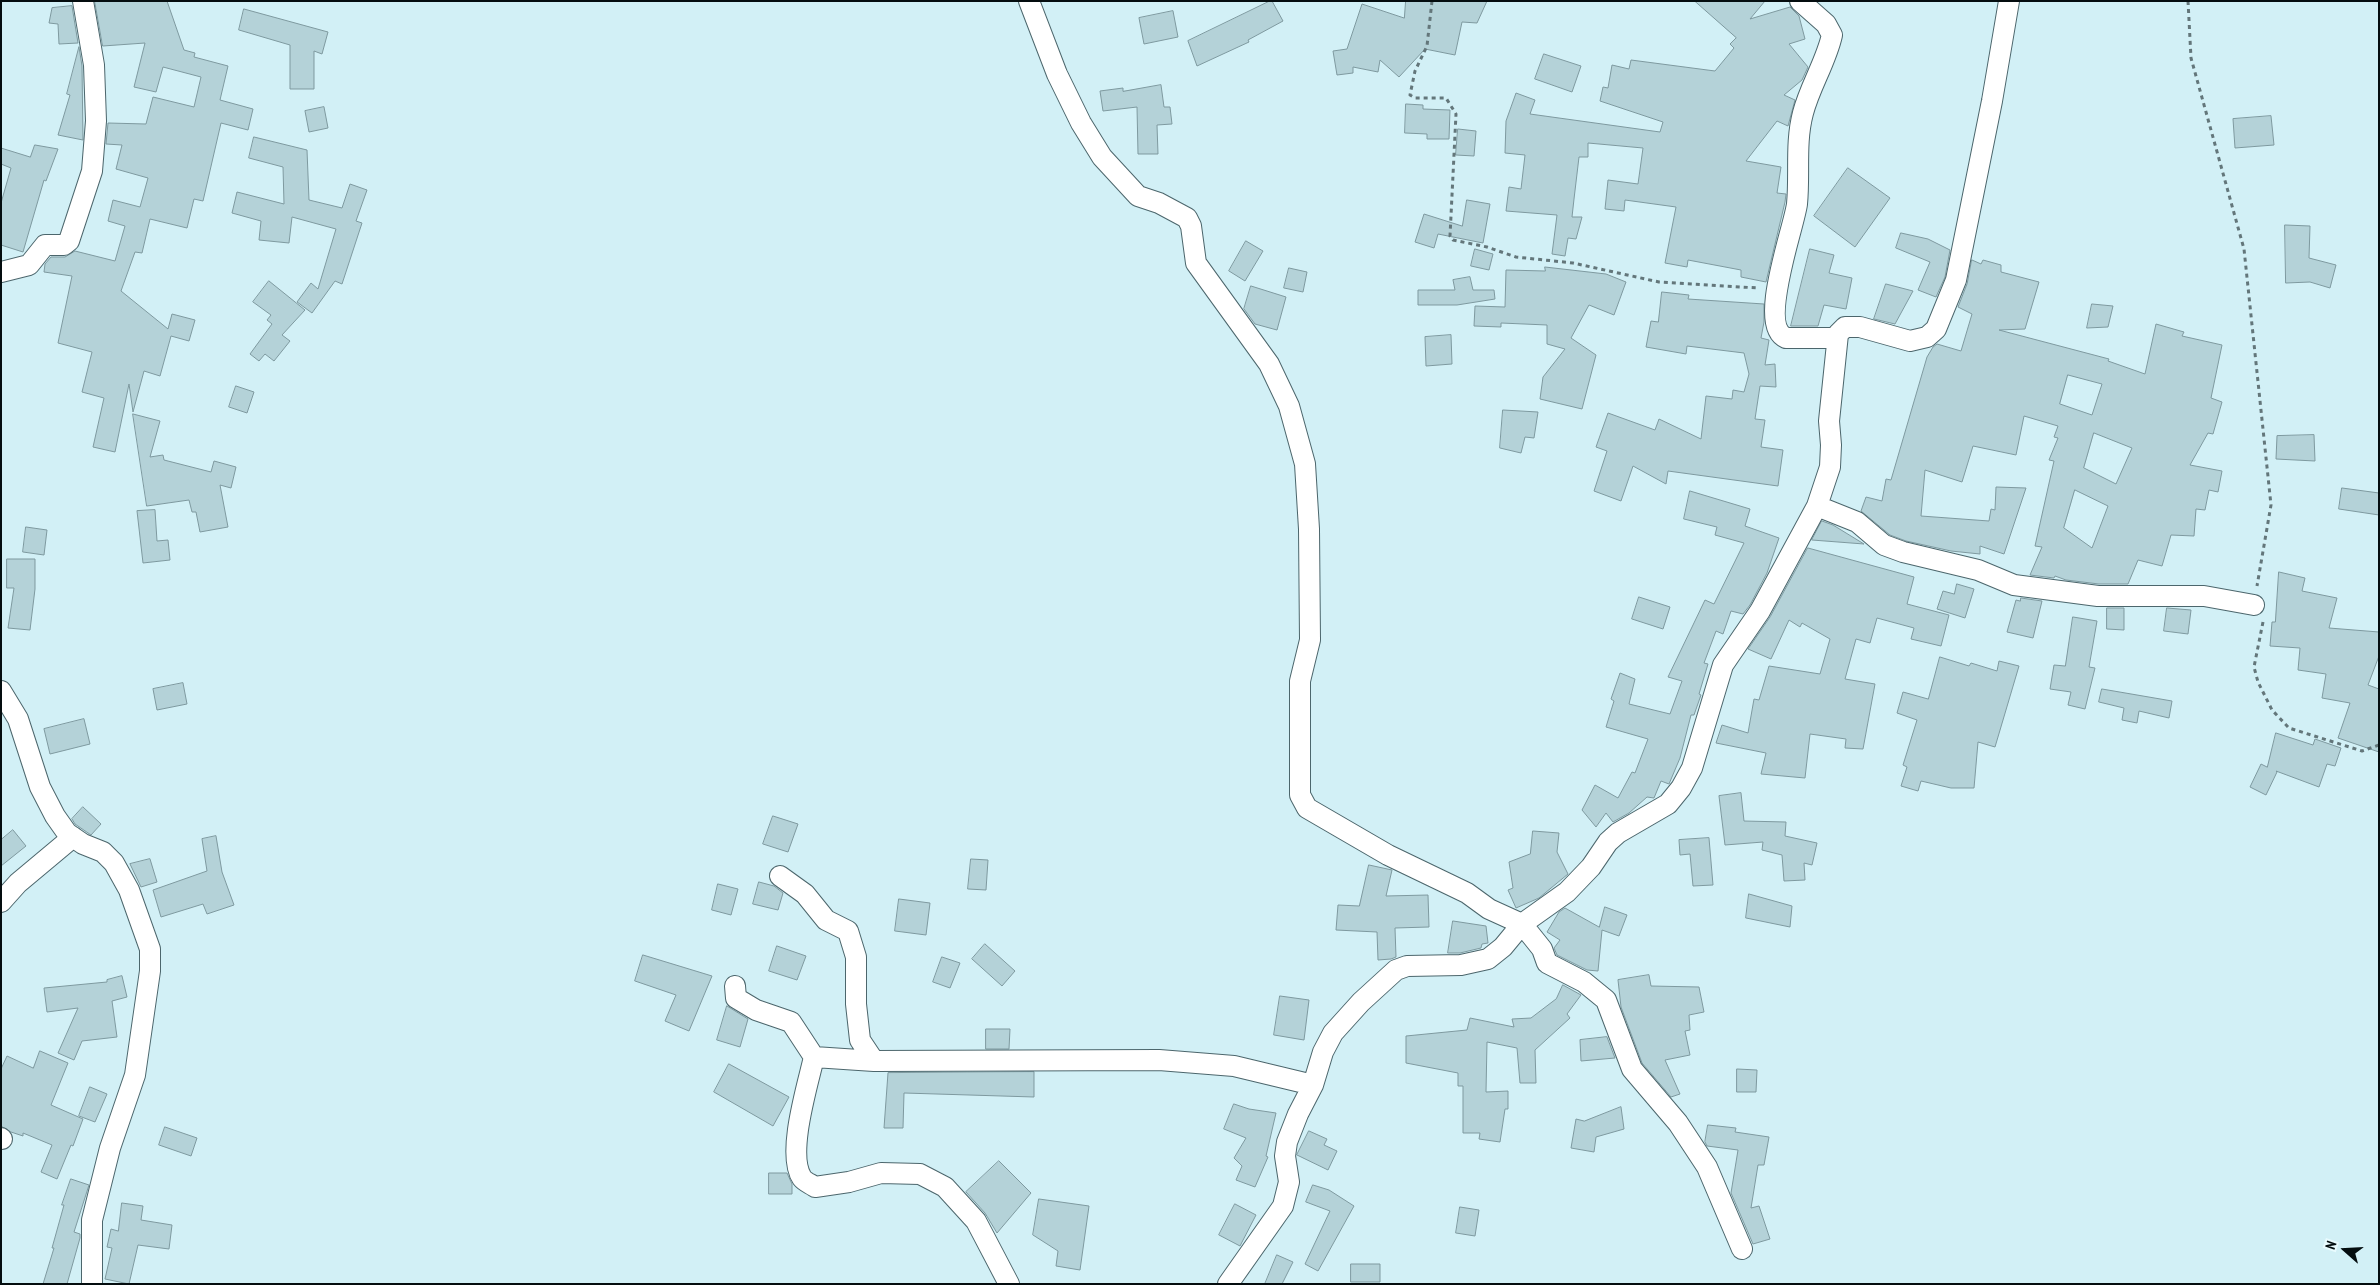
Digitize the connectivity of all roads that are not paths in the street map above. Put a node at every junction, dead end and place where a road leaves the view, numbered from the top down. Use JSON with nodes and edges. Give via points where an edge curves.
{"nodes":[{"id":1,"x":83,"y":1,"type":"edge"},
{"id":2,"x":1029,"y":1,"type":"edge"},
{"id":3,"x":1800,"y":1,"type":"edge"},
{"id":4,"x":2009,"y":1,"type":"edge"},
{"id":5,"x":1,"y":272,"type":"edge"},
{"id":6,"x":1837,"y":338,"type":"junction"},
{"id":7,"x":1817,"y":506,"type":"junction"},
{"id":8,"x":2254,"y":605,"type":"road end"},
{"id":9,"x":1,"y":691,"type":"edge"},
{"id":10,"x":74,"y":837,"type":"junction"},
{"id":11,"x":780,"y":876,"type":"dead end"},
{"id":12,"x":1,"y":902,"type":"edge"},
{"id":13,"x":1522,"y":924,"type":"junction"},
{"id":14,"x":735,"y":986,"type":"dead end"},
{"id":15,"x":814,"y":1057,"type":"junction"},
{"id":16,"x":874,"y":1062,"type":"junction"},
{"id":17,"x":1312,"y":1085,"type":"junction"},
{"id":18,"x":1742,"y":1249,"type":"dead end"},
{"id":19,"x":92,"y":1284,"type":"edge"},
{"id":20,"x":1009,"y":1284,"type":"edge"},
{"id":21,"x":1228,"y":1284,"type":"edge"}],
"edges":[{"from":1,"to":5,"type":"street","via":[[94,66],[96,121],[92,171],[69,241],[64,245],[45,245],[29,265]]},
{"from":2,"to":13,"type":"street","via":[[1057,74],[1102,157],[1138,196],[1187,218],[1196,263],[1269,364],[1289,406],[1305,464],[1309,529],[1310,640],[1300,681],[1299,702],[1302,802],[1307,808],[1388,854]]},
{"from":3,"to":6,"type":"street","via":[[1826,24],[1832,35],[1800,125],[1796,206],[1775,289],[1777,330],[1786,338]]},
{"from":4,"to":6,"type":"street","via":[[1956,280],[1936,329],[1927,337],[1910,341],[1860,327],[1845,327]]},
{"from":6,"to":7,"type":"street","via":[[1829,421],[1830,468]]},
{"from":7,"to":8,"type":"street","via":[[1857,522],[1884,545],[1978,570],[2014,585],[2098,596],[2204,596]]},
{"from":7,"to":13,"type":"street","via":[[1760,611],[1723,665],[1692,768],[1681,788],[1668,804],[1618,833],[1567,892]]},
{"from":9,"to":10,"type":"street","via":[[18,719],[40,787],[55,816]]},
{"from":10,"to":12,"type":"street","via":[[18,883]]},
{"from":10,"to":19,"type":"street","via":[[103,852],[114,863],[129,890],[150,949],[150,971],[135,1075],[110,1148],[92,1220]]},
{"from":11,"to":16,"type":"street","via":[[805,894],[826,920],[848,931],[856,957],[860,1040]]},
{"from":13,"to":17,"type":"street","via":[[1488,958],[1451,967],[1407,966],[1387,976],[1333,1033]]},
{"from":13,"to":18,"type":"street","via":[[1542,949],[1547,962],[1584,982],[1606,1000],[1632,1069],[1678,1123],[1707,1167]]},
{"from":14,"to":15,"type":"street","via":[[736,998],[756,1010],[791,1022]]},
{"from":15,"to":16,"type":"street"},
{"from":15,"to":20,"type":"street","via":[[798,1128],[797,1162],[802,1179],[815,1187],[881,1173],[920,1174],[945,1187],[976,1222]]},
{"from":16,"to":17,"type":"street","via":[[1159,1060],[1234,1066]]},
{"from":17,"to":21,"type":"street","via":[[1287,1142],[1285,1156],[1290,1182],[1282,1206]]}]}
